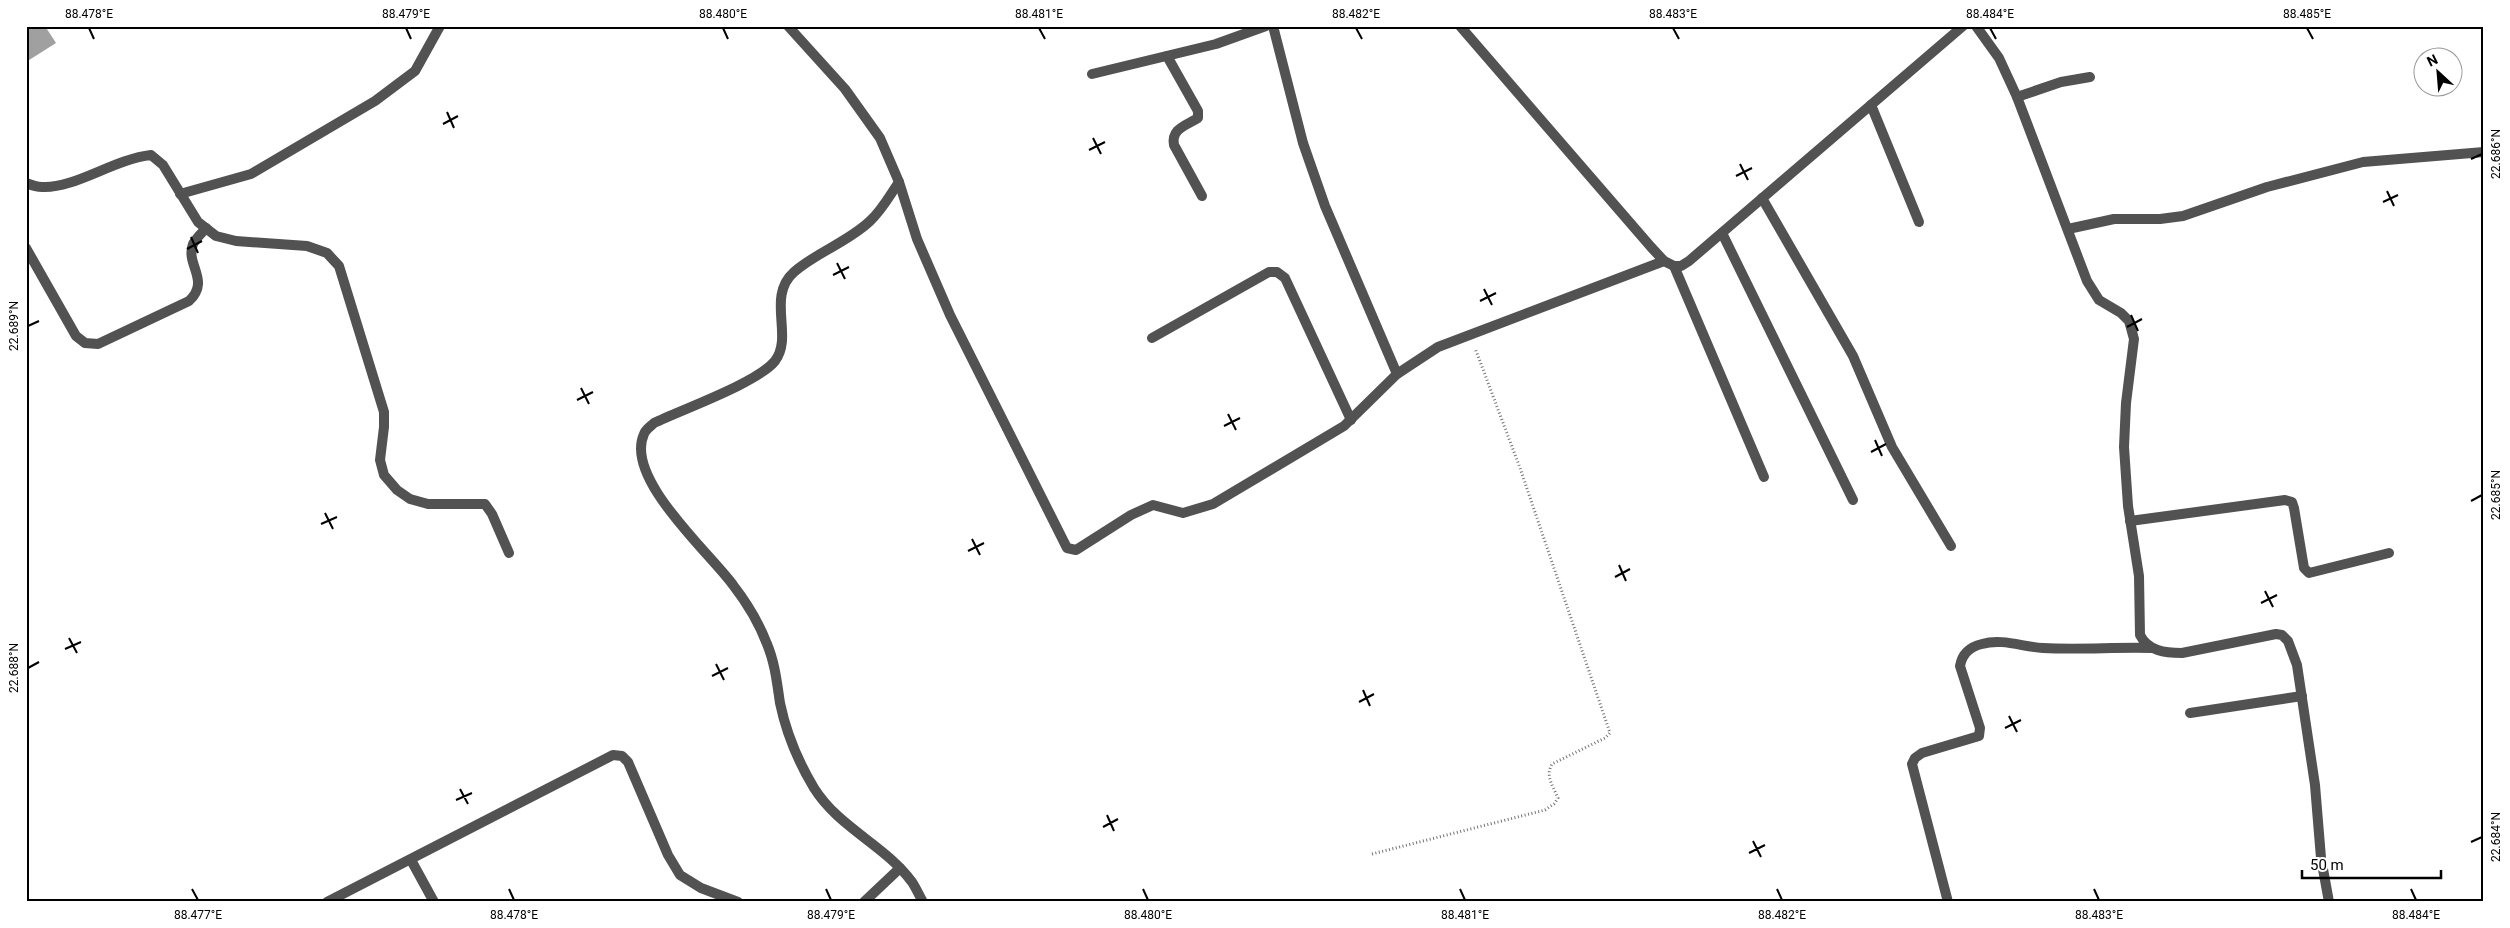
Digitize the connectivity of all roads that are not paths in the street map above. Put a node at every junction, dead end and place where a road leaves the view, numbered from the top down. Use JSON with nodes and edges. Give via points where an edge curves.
{"nodes":[{"id":1,"x":440,"y":26,"type":"edge"},
{"id":2,"x":788,"y":26,"type":"edge"},
{"id":3,"x":1266,"y":26,"type":"edge"},
{"id":4,"x":1273,"y":26,"type":"edge"},
{"id":5,"x":1460,"y":26,"type":"edge"},
{"id":6,"x":1963,"y":26,"type":"edge"},
{"id":7,"x":1976,"y":26,"type":"edge"},
{"id":8,"x":1167,"y":56,"type":"junction"},
{"id":9,"x":1092,"y":74,"type":"dead end"},
{"id":10,"x":2090,"y":77,"type":"dead end"},
{"id":11,"x":2018,"y":97,"type":"junction"},
{"id":12,"x":1871,"y":105,"type":"junction"},
{"id":13,"x":2484,"y":152,"type":"edge"},
{"id":14,"x":899,"y":182,"type":"junction"},
{"id":15,"x":26,"y":183,"type":"edge"},
{"id":16,"x":180,"y":194,"type":"junction"},
{"id":17,"x":1202,"y":196,"type":"dead end"},
{"id":18,"x":1762,"y":198,"type":"junction"},
{"id":19,"x":1919,"y":222,"type":"dead end"},
{"id":20,"x":206,"y":228,"type":"junction"},
{"id":21,"x":2068,"y":229,"type":"junction"},
{"id":22,"x":1722,"y":233,"type":"junction"},
{"id":23,"x":26,"y":248,"type":"edge"},
{"id":24,"x":1664,"y":260,"type":"junction"},
{"id":25,"x":1674,"y":266,"type":"junction"},
{"id":26,"x":1152,"y":338,"type":"dead end"},
{"id":27,"x":1397,"y":374,"type":"junction"},
{"id":28,"x":1352,"y":420,"type":"junction"},
{"id":29,"x":1764,"y":477,"type":"dead end"},
{"id":30,"x":1853,"y":500,"type":"dead end"},
{"id":31,"x":2130,"y":521,"type":"junction"},
{"id":32,"x":1951,"y":546,"type":"dead end"},
{"id":33,"x":509,"y":553,"type":"dead end"},
{"id":34,"x":2389,"y":553,"type":"dead end"},
{"id":35,"x":2152,"y":648,"type":"junction"},
{"id":36,"x":2302,"y":696,"type":"junction"},
{"id":37,"x":2190,"y":713,"type":"dead end"},
{"id":38,"x":411,"y":860,"type":"junction"},
{"id":39,"x":900,"y":868,"type":"junction"},
{"id":40,"x":327,"y":902,"type":"edge"},
{"id":41,"x":434,"y":902,"type":"edge"},
{"id":42,"x":738,"y":902,"type":"edge"},
{"id":43,"x":864,"y":902,"type":"edge"},
{"id":44,"x":923,"y":902,"type":"edge"},
{"id":45,"x":1948,"y":902,"type":"edge"},
{"id":46,"x":2329,"y":902,"type":"edge"}],
"edges":[{"from":1,"to":16,"type":"street","via":[[415,71],[376,101],[251,174]]},
{"from":2,"to":14,"type":"street","via":[[845,89],[880,138]]},
{"from":3,"to":8,"type":"street","via":[[1239,37]]},
{"from":4,"to":27,"type":"street","via":[[1303,143],[1325,206]]},
{"from":5,"to":24,"type":"street"},
{"from":6,"to":12,"type":"street"},
{"from":7,"to":11,"type":"street","via":[[1999,58]]},
{"from":8,"to":9,"type":"street"},
{"from":8,"to":17,"type":"street","via":[[1198,111],[1198,118],[1175,131],[1172,138]]},
{"from":10,"to":11,"type":"street","via":[[2055,84]]},
{"from":11,"to":21,"type":"street"},
{"from":12,"to":18,"type":"street"},
{"from":12,"to":19,"type":"street"},
{"from":13,"to":21,"type":"street","via":[[2363,162],[2267,187],[2183,216],[2114,219]]},
{"from":14,"to":28,"type":"street","via":[[917,239],[946,307],[1068,548],[1076,550],[1153,505],[1183,513],[1213,504]]},
{"from":14,"to":39,"type":"street","via":[[869,222],[793,273],[781,294],[782,344],[776,360],[764,372],[743,383],[654,423],[644,434],[642,447],[644,470],[650,484],[732,583],[755,618],[768,645],[780,704],[792,741],[814,787],[837,817]]},
{"from":15,"to":16,"type":"street","via":[[42,187],[72,182],[116,163],[151,155],[163,165]]},
{"from":16,"to":20,"type":"street","via":[[198,222]]},
{"from":18,"to":22,"type":"street"},
{"from":18,"to":32,"type":"street","via":[[1854,356],[1892,447]]},
{"from":20,"to":23,"type":"street","via":[[193,245],[198,277],[196,295],[190,301],[98,344],[85,343],[76,336]]},
{"from":20,"to":33,"type":"street","via":[[216,236],[236,241],[307,246],[328,253],[339,266],[380,394],[384,427],[380,460],[384,475],[410,499],[428,504],[485,504]]},
{"from":21,"to":31,"type":"street","via":[[2092,292],[2121,313],[2132,329],[2133,354],[2124,447]]},
{"from":22,"to":25,"type":"street","via":[[1689,261]]},
{"from":22,"to":30,"type":"street"},
{"from":24,"to":25,"type":"street"},
{"from":24,"to":27,"type":"street","via":[[1438,347]]},
{"from":25,"to":29,"type":"street"},
{"from":26,"to":28,"type":"street","via":[[1269,272],[1277,272],[1285,278]]},
{"from":27,"to":28,"type":"street"},
{"from":31,"to":34,"type":"street","via":[[2285,500],[2292,502],[2294,508],[2304,568],[2309,573]]},
{"from":31,"to":35,"type":"street","via":[[2138,576],[2140,635]]},
{"from":35,"to":36,"type":"street","via":[[2182,653],[2262,636],[2282,635],[2293,650]]},
{"from":35,"to":45,"type":"street","via":[[2043,648],[1997,642],[1969,649],[1962,657],[1960,666],[1980,728],[1978,736],[1922,753],[1912,764]]},
{"from":36,"to":37,"type":"street"},
{"from":36,"to":46,"type":"street"},
{"from":38,"to":40,"type":"street"},
{"from":38,"to":41,"type":"street"},
{"from":38,"to":42,"type":"street","via":[[613,755],[622,756],[628,762],[668,855],[680,875],[701,888]]},
{"from":39,"to":43,"type":"street"},
{"from":39,"to":44,"type":"street"}]}
